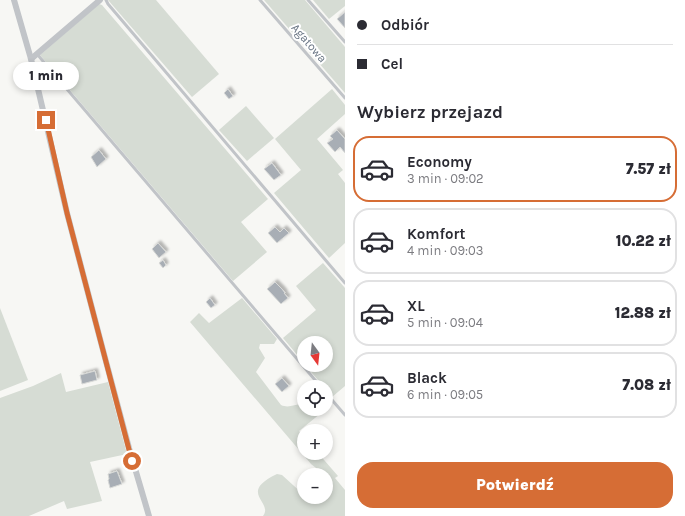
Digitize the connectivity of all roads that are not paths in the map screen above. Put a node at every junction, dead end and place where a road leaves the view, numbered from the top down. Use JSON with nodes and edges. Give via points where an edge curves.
{"nodes":[{"id":1,"x":14,"y":0,"type":"edge"},
{"id":2,"x":100,"y":0,"type":"edge"},
{"id":3,"x":106,"y":0,"type":"edge"},
{"id":4,"x":260,"y":0,"type":"edge"},
{"id":5,"x":308,"y":0,"type":"edge"},
{"id":6,"x":345,"y":42,"type":"edge"},
{"id":7,"x":37,"y":54,"type":"junction"},
{"id":8,"x":31,"y":59,"type":"junction"},
{"id":9,"x":345,"y":98,"type":"edge"},
{"id":10,"x":345,"y":283,"type":"edge"},
{"id":11,"x":315,"y":380,"type":"edge"},
{"id":12,"x":333,"y":401,"type":"edge"},
{"id":13,"x":345,"y":415,"type":"edge"},
{"id":14,"x":149,"y":516,"type":"edge"}],
"edges":[{"from":1,"to":8,"type":"street"},
{"from":2,"to":7,"type":"street"},
{"from":3,"to":10,"type":"lane"},
{"from":4,"to":9,"type":"lane","name":"Agatowa"},
{"from":5,"to":6,"type":"lane"},
{"from":7,"to":8,"type":"street"},
{"from":7,"to":11,"type":"lane"},
{"from":8,"to":14,"type":"street","via":[[67,213]]},
{"from":12,"to":13,"type":"lane"}]}
